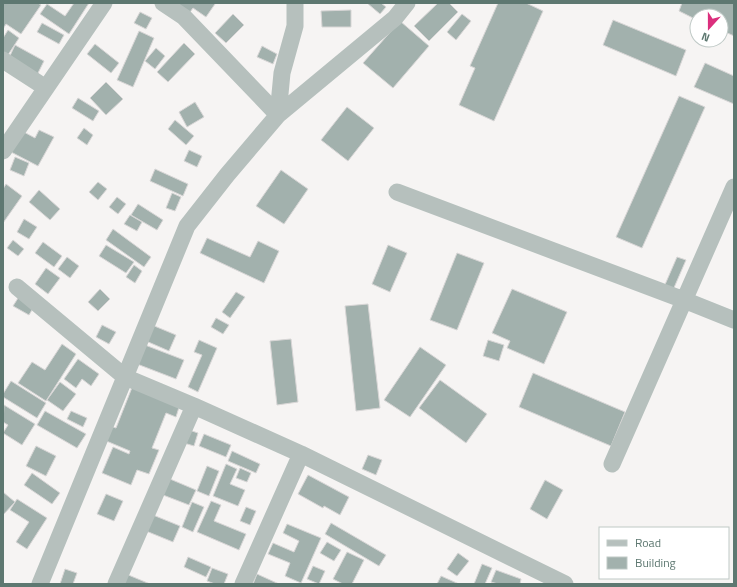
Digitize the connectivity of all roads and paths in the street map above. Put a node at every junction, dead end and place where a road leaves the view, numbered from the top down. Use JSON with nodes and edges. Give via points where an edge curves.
{"nodes":[{"id":1,"x":104,"y":3,"type":"edge"},
{"id":2,"x":163,"y":3,"type":"edge"},
{"id":3,"x":295,"y":3,"type":"edge"},
{"id":4,"x":407,"y":3,"type":"edge"},
{"id":5,"x":3,"y":60,"type":"edge"},
{"id":6,"x":46,"y":88,"type":"junction"},
{"id":7,"x":278,"y":115,"type":"junction"},
{"id":8,"x":3,"y":151,"type":"edge"},
{"id":9,"x":734,"y":187,"type":"edge"},
{"id":10,"x":397,"y":192,"type":"dead end"},
{"id":11,"x":16,"y":287,"type":"dead end"},
{"id":12,"x":684,"y":300,"type":"junction"},
{"id":13,"x":734,"y":320,"type":"edge"},
{"id":14,"x":124,"y":377,"type":"junction"},
{"id":15,"x":194,"y":406,"type":"junction"},
{"id":16,"x":301,"y":454,"type":"junction"},
{"id":17,"x":612,"y":464,"type":"dead end"},
{"id":18,"x":40,"y":584,"type":"edge"},
{"id":19,"x":116,"y":584,"type":"edge"},
{"id":20,"x":243,"y":584,"type":"edge"},
{"id":21,"x":565,"y":584,"type":"edge"}],
"edges":[{"from":1,"to":6,"type":"street"},
{"from":2,"to":7,"type":"street","via":[[184,17]]},
{"from":3,"to":7,"type":"street","via":[[295,26],[282,73]]},
{"from":4,"to":7,"type":"street","via":[[394,18]]},
{"from":5,"to":6,"type":"street"},
{"from":6,"to":8,"type":"street"},
{"from":7,"to":14,"type":"street","via":[[187,226]]},
{"from":9,"to":12,"type":"street"},
{"from":10,"to":12,"type":"street"},
{"from":11,"to":14,"type":"street"},
{"from":12,"to":13,"type":"street"},
{"from":12,"to":17,"type":"street"},
{"from":14,"to":15,"type":"street"},
{"from":14,"to":18,"type":"street"},
{"from":15,"to":16,"type":"street"},
{"from":15,"to":19,"type":"street"},
{"from":16,"to":20,"type":"street"},
{"from":16,"to":21,"type":"street"}]}
